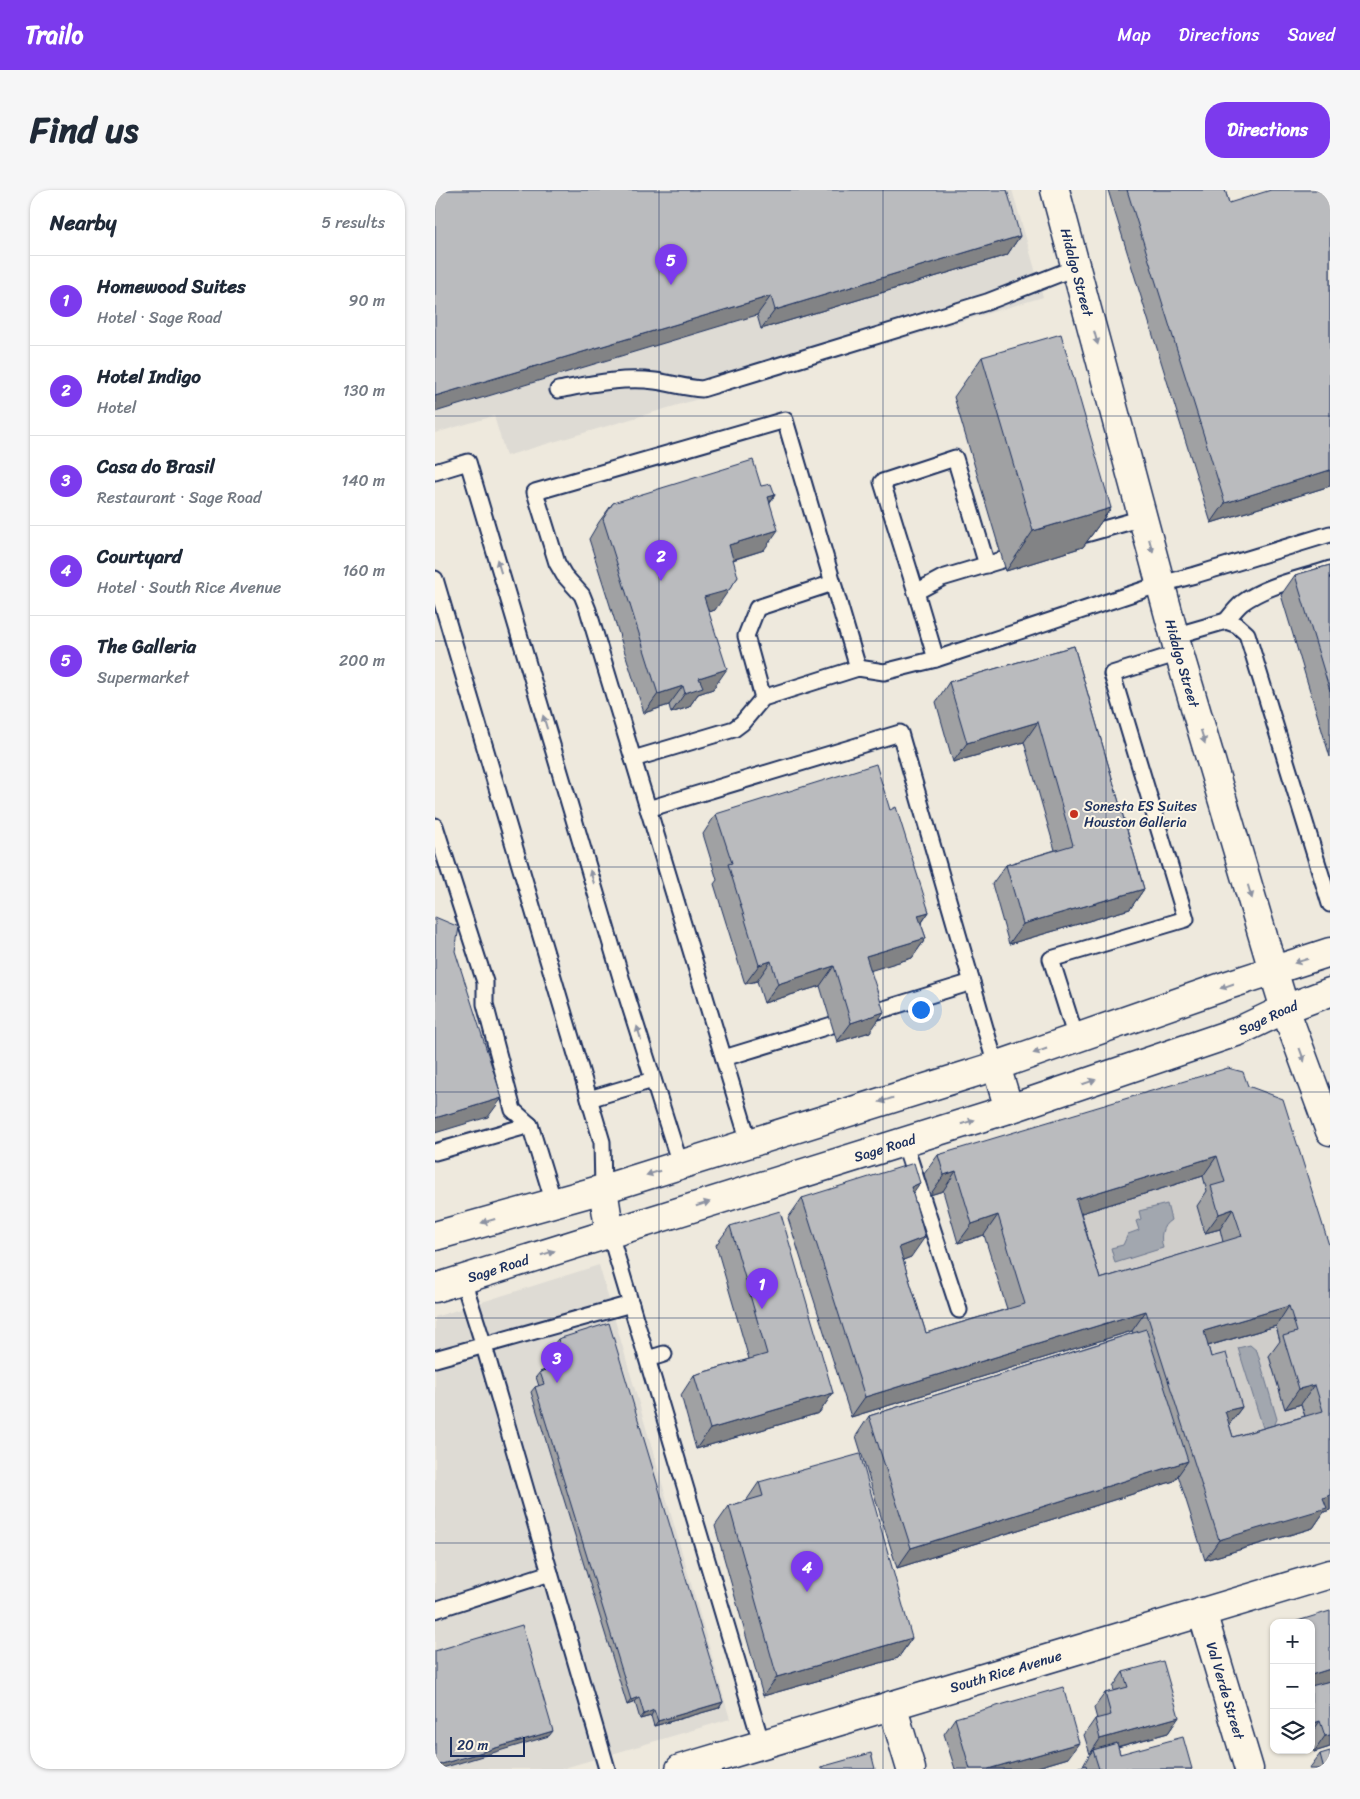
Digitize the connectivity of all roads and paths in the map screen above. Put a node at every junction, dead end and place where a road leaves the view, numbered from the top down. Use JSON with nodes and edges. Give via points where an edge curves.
{"nodes":[{"id":1,"x":1055,"y":190,"type":"edge"},
{"id":2,"x":1077,"y":267,"type":"junction"},
{"id":3,"x":558,"y":390,"type":"dead end"},
{"id":4,"x":435,"y":472,"type":"edge"},
{"id":5,"x":1143,"y":518,"type":"junction"},
{"id":6,"x":1330,"y":534,"type":"edge"},
{"id":7,"x":1083,"y":535,"type":"edge"},
{"id":8,"x":1002,"y":560,"type":"dead end"},
{"id":9,"x":987,"y":565,"type":"junction"},
{"id":10,"x":1330,"y":569,"type":"edge"},
{"id":11,"x":435,"y":579,"type":"edge"},
{"id":12,"x":833,"y":583,"type":"junction"},
{"id":13,"x":1161,"y":584,"type":"junction"},
{"id":14,"x":916,"y":592,"type":"junction"},
{"id":15,"x":1226,"y":621,"type":"junction"},
{"id":16,"x":1176,"y":645,"type":"junction"},
{"id":17,"x":936,"y":659,"type":"junction"},
{"id":18,"x":859,"y":668,"type":"junction"},
{"id":19,"x":763,"y":698,"type":"junction"},
{"id":20,"x":633,"y":759,"type":"junction"},
{"id":21,"x":649,"y":809,"type":"junction"},
{"id":22,"x":435,"y":826,"type":"edge"},
{"id":23,"x":1330,"y":904,"type":"edge"},
{"id":24,"x":1330,"y":952,"type":"edge"},
{"id":25,"x":1273,"y":970,"type":"junction"},
{"id":26,"x":972,"y":982,"type":"junction"},
{"id":27,"x":1330,"y":992,"type":"edge"},
{"id":28,"x":1285,"y":1009,"type":"junction"},
{"id":29,"x":865,"y":1015,"type":"edge"},
{"id":30,"x":832,"y":1025,"type":"dead end"},
{"id":31,"x":1076,"y":1038,"type":"junction"},
{"id":32,"x":724,"y":1058,"type":"junction"},
{"id":33,"x":997,"y":1066,"type":"junction"},
{"id":34,"x":653,"y":1080,"type":"junction"},
{"id":35,"x":589,"y":1099,"type":"junction"},
{"id":36,"x":1009,"y":1109,"type":"junction"},
{"id":37,"x":529,"y":1125,"type":"junction"},
{"id":38,"x":1330,"y":1131,"type":"edge"},
{"id":39,"x":749,"y":1142,"type":"junction"},
{"id":40,"x":905,"y":1142,"type":"junction"},
{"id":41,"x":435,"y":1152,"type":"edge"},
{"id":42,"x":680,"y":1164,"type":"junction"},
{"id":43,"x":603,"y":1189,"type":"junction"},
{"id":44,"x":554,"y":1203,"type":"junction"},
{"id":45,"x":610,"y":1234,"type":"junction"},
{"id":46,"x":435,"y":1236,"type":"edge"},
{"id":47,"x":463,"y":1280,"type":"junction"},
{"id":48,"x":435,"y":1288,"type":"edge"},
{"id":49,"x":631,"y":1304,"type":"junction"},
{"id":50,"x":959,"y":1310,"type":"dead end"},
{"id":51,"x":484,"y":1346,"type":"junction"},
{"id":52,"x":664,"y":1354,"type":"dead end"},
{"id":53,"x":435,"y":1359,"type":"edge"},
{"id":54,"x":647,"y":1359,"type":"junction"},
{"id":55,"x":550,"y":1574,"type":"junction"},
{"id":56,"x":1330,"y":1574,"type":"edge"},
{"id":57,"x":435,"y":1610,"type":"edge"},
{"id":58,"x":1202,"y":1612,"type":"junction"},
{"id":59,"x":891,"y":1706,"type":"junction"},
{"id":60,"x":762,"y":1744,"type":"junction"},
{"id":61,"x":607,"y":1769,"type":"edge"},
{"id":62,"x":680,"y":1769,"type":"edge"},
{"id":63,"x":911,"y":1769,"type":"edge"},
{"id":64,"x":1249,"y":1769,"type":"edge"}],
"edges":[{"from":1,"to":2,"type":"main road","name":"Hidalgo Street"},
{"from":2,"to":3,"type":"lane","via":[[987,302],[702,388],[629,379]]},
{"from":2,"to":5,"type":"main road","name":"Hidalgo Street","one_way":true},
{"from":34,"to":4,"type":"lane","one_way":true,"via":[[468,462]]},
{"from":5,"to":7,"type":"lane"},
{"from":5,"to":13,"type":"main road","name":"Hidalgo Street","one_way":true},
{"from":6,"to":13,"type":"lane"},
{"from":8,"to":9,"type":"lane"},
{"from":9,"to":14,"type":"lane","via":[[941,578]]},
{"from":9,"to":14,"type":"lane","via":[[955,458],[882,482]]},
{"from":10,"to":15,"type":"lane","via":[[1252,597],[1240,604]]},
{"from":11,"to":35,"type":"lane"},
{"from":12,"to":18,"type":"lane"},
{"from":12,"to":19,"type":"lane","via":[[757,608],[746,636]]},
{"from":12,"to":20,"type":"lane","via":[[785,420],[535,492],[557,563],[582,595],[588,610]]},
{"from":13,"to":16,"type":"main road","name":"Hidalgo Street"},
{"from":13,"to":17,"type":"lane"},
{"from":14,"to":17,"type":"lane"},
{"from":15,"to":16,"type":"lane"},
{"from":15,"to":23,"type":"lane","via":[[1247,634]]},
{"from":16,"to":25,"type":"main road","name":"Hidalgo Street","one_way":true},
{"from":16,"to":31,"type":"lane","via":[[1112,674],[1186,919],[1051,959]]},
{"from":17,"to":18,"type":"lane","via":[[884,672]]},
{"from":18,"to":19,"type":"lane"},
{"from":19,"to":20,"type":"lane","via":[[734,729]]},
{"from":20,"to":21,"type":"lane"},
{"from":21,"to":26,"type":"lane","via":[[900,733]]},
{"from":21,"to":32,"type":"lane"},
{"from":22,"to":37,"type":"lane","via":[[485,982],[485,1004],[513,1110]]},
{"from":24,"to":25,"type":"main road","one_way":true},
{"from":25,"to":28,"type":"main road","name":"Hidalgo Street"},
{"from":25,"to":31,"type":"main road","one_way":true},
{"from":26,"to":29,"type":"lane"},
{"from":26,"to":33,"type":"lane"},
{"from":27,"to":28,"type":"main road","name":"Sage Road"},
{"from":36,"to":28,"type":"main road","name":"Sage Road","one_way":true,"via":[[1239,1031]]},
{"from":28,"to":38,"type":"main road","name":"Hidalgo Street","one_way":true},
{"from":30,"to":32,"type":"lane"},
{"from":31,"to":33,"type":"main road","one_way":true},
{"from":32,"to":39,"type":"lane"},
{"from":33,"to":36,"type":"main road"},
{"from":33,"to":39,"type":"main road","one_way":true},
{"from":34,"to":35,"type":"lane"},
{"from":34,"to":42,"type":"lane"},
{"from":35,"to":43,"type":"lane","via":[[602,1142]]},
{"from":40,"to":36,"type":"main road","name":"Sage Road","one_way":true},
{"from":37,"to":41,"type":"lane"},
{"from":37,"to":44,"type":"lane"},
{"from":39,"to":42,"type":"main road"},
{"from":45,"to":40,"type":"main road","name":"Sage Road","one_way":true},
{"from":40,"to":50,"type":"lane"},
{"from":42,"to":43,"type":"main road","one_way":true},
{"from":43,"to":44,"type":"main road"},
{"from":43,"to":45,"type":"main road"},
{"from":44,"to":46,"type":"main road","one_way":true},
{"from":47,"to":45,"type":"main road","name":"Sage Road","one_way":true},
{"from":45,"to":49,"type":"lane"},
{"from":47,"to":48,"type":"main road","name":"Sage Road"},
{"from":47,"to":51,"type":"lane"},
{"from":49,"to":51,"type":"lane"},
{"from":49,"to":54,"type":"lane"},
{"from":51,"to":53,"type":"lane"},
{"from":51,"to":55,"type":"lane"},
{"from":52,"to":54,"type":"lane"},
{"from":54,"to":60,"type":"lane"},
{"from":55,"to":57,"type":"lane"},
{"from":55,"to":61,"type":"lane"},
{"from":56,"to":58,"type":"main road","name":"South Rice Avenue"},
{"from":58,"to":59,"type":"main road","name":"South Rice Avenue"},
{"from":58,"to":64,"type":"main road","name":"Val Verde Street"},
{"from":59,"to":60,"type":"main road","name":"South Rice Avenue"},
{"from":59,"to":63,"type":"main road"},
{"from":60,"to":62,"type":"main road","name":"South Rice Avenue"}]}
